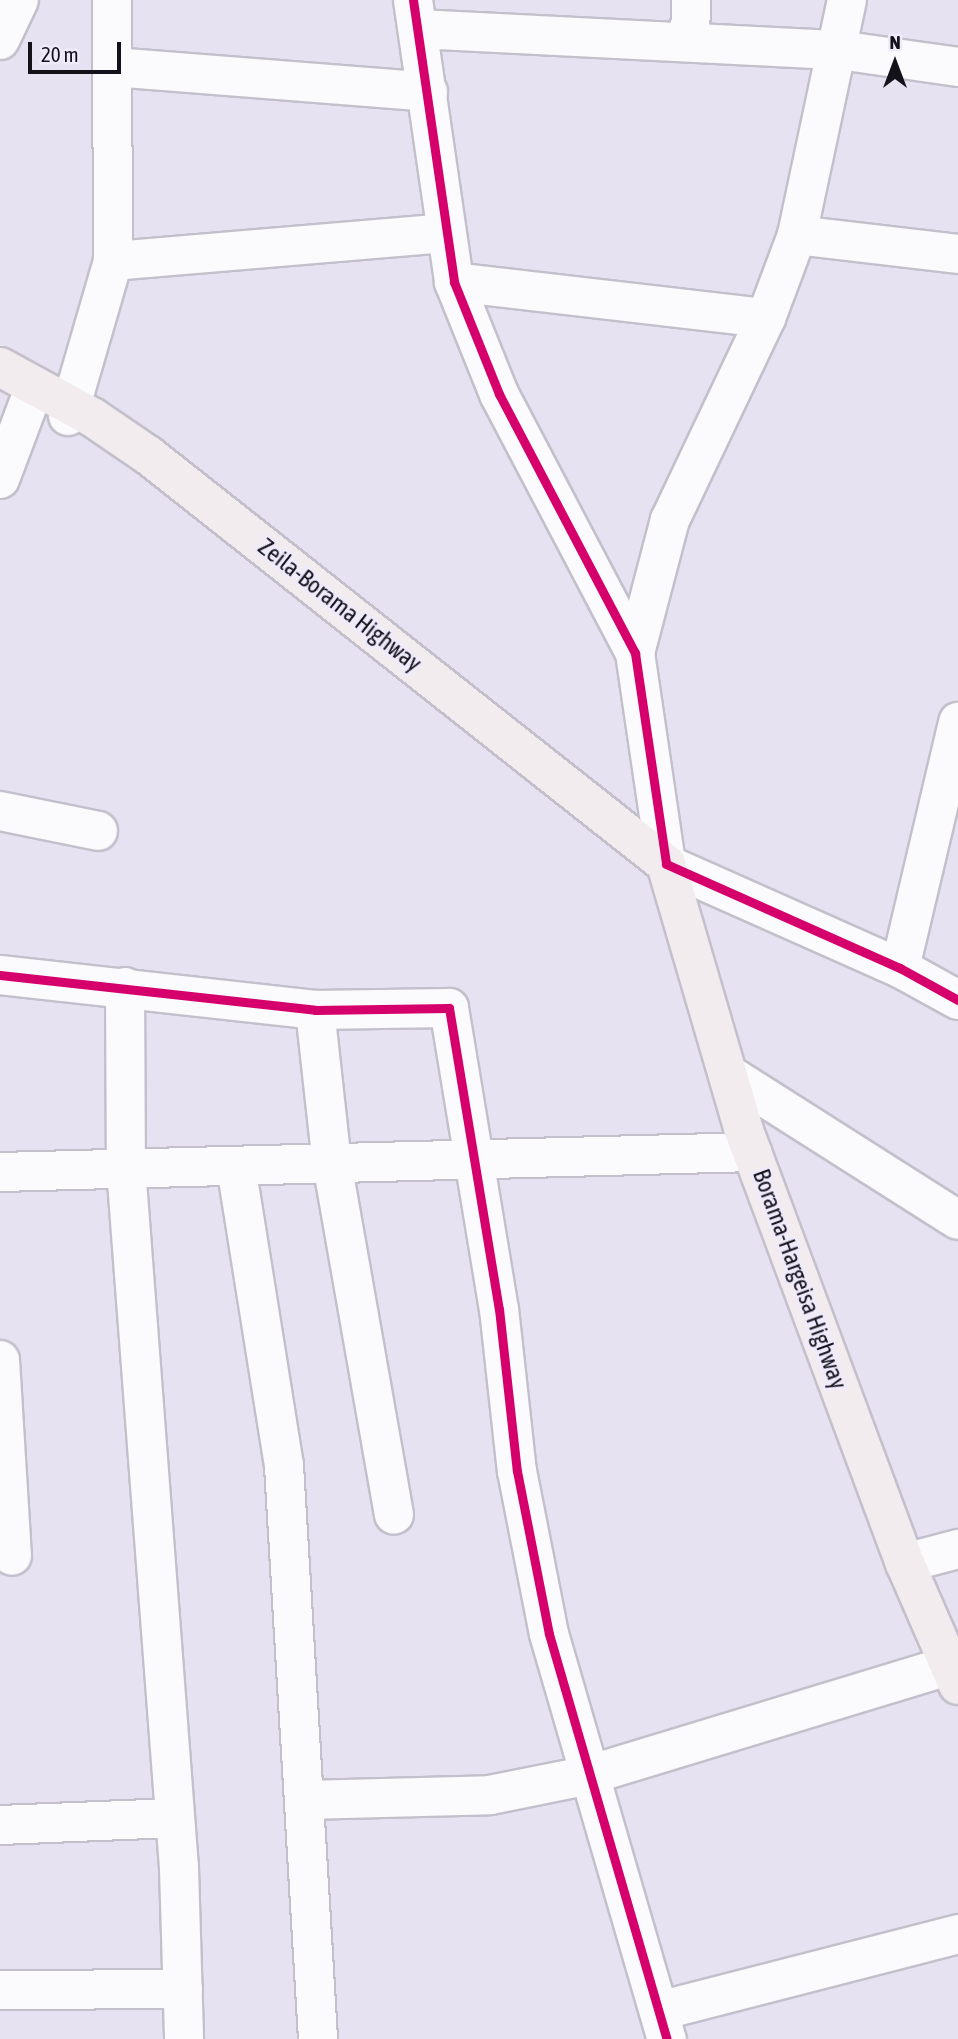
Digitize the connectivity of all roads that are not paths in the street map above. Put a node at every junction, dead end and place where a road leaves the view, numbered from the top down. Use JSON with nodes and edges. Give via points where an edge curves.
{"nodes":[{"id":1,"x":19,"y":0,"type":"edge"},
{"id":2,"x":112,"y":0,"type":"edge"},
{"id":3,"x":691,"y":0,"type":"edge"},
{"id":4,"x":847,"y":0,"type":"edge"},
{"id":5,"x":416,"y":14,"type":"edge"},
{"id":6,"x":0,"y":40,"type":"edge"},
{"id":7,"x":691,"y":41,"type":"junction"},
{"id":8,"x":839,"y":50,"type":"junction"},
{"id":9,"x":958,"y":67,"type":"edge"},
{"id":10,"x":113,"y":68,"type":"junction"},
{"id":11,"x":428,"y":92,"type":"junction"},
{"id":12,"x":444,"y":233,"type":"junction"},
{"id":13,"x":797,"y":235,"type":"junction"},
{"id":14,"x":958,"y":254,"type":"edge"},
{"id":15,"x":113,"y":261,"type":"junction"},
{"id":16,"x":454,"y":282,"type":"junction"},
{"id":17,"x":766,"y":318,"type":"junction"},
{"id":18,"x":0,"y":367,"type":"edge"},
{"id":19,"x":34,"y":386,"type":"junction"},
{"id":20,"x":68,"y":416,"type":"dead end"},
{"id":21,"x":0,"y":479,"type":"edge"},
{"id":22,"x":635,"y":653,"type":"junction"},
{"id":23,"x":958,"y":722,"type":"edge"},
{"id":24,"x":0,"y":811,"type":"edge"},
{"id":25,"x":98,"y":831,"type":"dead end"},
{"id":26,"x":666,"y":864,"type":"junction"},
{"id":27,"x":900,"y":968,"type":"junction"},
{"id":28,"x":0,"y":975,"type":"edge"},
{"id":29,"x":125,"y":987,"type":"junction"},
{"id":30,"x":958,"y":1000,"type":"edge"},
{"id":31,"x":315,"y":1010,"type":"junction"},
{"id":32,"x":728,"y":1074,"type":"junction"},
{"id":33,"x":752,"y":1152,"type":"junction"},
{"id":34,"x":471,"y":1160,"type":"junction"},
{"id":35,"x":332,"y":1163,"type":"junction"},
{"id":36,"x":236,"y":1166,"type":"junction"},
{"id":37,"x":126,"y":1168,"type":"junction"},
{"id":38,"x":0,"y":1172,"type":"edge"},
{"id":39,"x":958,"y":1220,"type":"edge"},
{"id":40,"x":0,"y":1360,"type":"edge"},
{"id":41,"x":394,"y":1515,"type":"dead end"},
{"id":42,"x":958,"y":1549,"type":"edge"},
{"id":43,"x":12,"y":1556,"type":"dead end"},
{"id":44,"x":905,"y":1563,"type":"junction"},
{"id":45,"x":955,"y":1675,"type":"edge"},
{"id":46,"x":589,"y":1775,"type":"junction"},
{"id":47,"x":305,"y":1800,"type":"junction"},
{"id":48,"x":175,"y":1818,"type":"junction"},
{"id":49,"x":0,"y":1825,"type":"edge"},
{"id":50,"x":958,"y":1934,"type":"edge"},
{"id":51,"x":183,"y":1989,"type":"junction"},
{"id":52,"x":0,"y":1990,"type":"edge"},
{"id":53,"x":663,"y":2025,"type":"edge"},
{"id":54,"x":184,"y":2039,"type":"edge"},
{"id":55,"x":318,"y":2039,"type":"edge"}],
"edges":[{"from":1,"to":6,"type":"street"},
{"from":2,"to":10,"type":"street"},
{"from":3,"to":7,"type":"street"},
{"from":4,"to":8,"type":"street"},
{"from":5,"to":7,"type":"street"},
{"from":5,"to":11,"type":"street"},
{"from":7,"to":8,"type":"street"},
{"from":8,"to":9,"type":"street"},
{"from":8,"to":13,"type":"street"},
{"from":10,"to":11,"type":"street"},
{"from":10,"to":15,"type":"street"},
{"from":11,"to":12,"type":"street"},
{"from":12,"to":15,"type":"street"},
{"from":12,"to":16,"type":"street"},
{"from":13,"to":14,"type":"street"},
{"from":13,"to":17,"type":"street"},
{"from":15,"to":20,"type":"street"},
{"from":16,"to":17,"type":"street"},
{"from":16,"to":22,"type":"street","via":[[499,394]]},
{"from":17,"to":22,"type":"street","via":[[670,520]]},
{"from":18,"to":19,"type":"highway","name":"Zeila-Borama Highway"},
{"from":19,"to":21,"type":"street"},
{"from":19,"to":26,"type":"highway","name":"Zeila-Borama Highway","via":[[148,455]]},
{"from":22,"to":26,"type":"street"},
{"from":23,"to":27,"type":"street"},
{"from":24,"to":25,"type":"street"},
{"from":26,"to":27,"type":"street"},
{"from":26,"to":32,"type":"highway","name":"Borama-Hargeisa Highway"},
{"from":27,"to":30,"type":"street"},
{"from":28,"to":29,"type":"street"},
{"from":29,"to":31,"type":"street"},
{"from":29,"to":37,"type":"street"},
{"from":31,"to":34,"type":"street","via":[[449,1008]]},
{"from":31,"to":35,"type":"street"},
{"from":32,"to":33,"type":"highway","name":"Borama-Hargeisa Highway"},
{"from":32,"to":39,"type":"street"},
{"from":33,"to":34,"type":"street"},
{"from":33,"to":44,"type":"highway","name":"Borama-Hargeisa Highway"},
{"from":34,"to":35,"type":"street"},
{"from":34,"to":46,"type":"street","via":[[499,1309],[517,1471],[549,1634]]},
{"from":35,"to":36,"type":"street"},
{"from":35,"to":41,"type":"street"},
{"from":36,"to":37,"type":"street"},
{"from":36,"to":47,"type":"street","via":[[284,1466]]},
{"from":37,"to":38,"type":"street"},
{"from":37,"to":48,"type":"street"},
{"from":40,"to":43,"type":"street"},
{"from":42,"to":44,"type":"street"},
{"from":44,"to":45,"type":"highway","name":"Borama-Hargeisa Highway"},
{"from":45,"to":46,"type":"street"},
{"from":46,"to":47,"type":"street","via":[[490,1795]]},
{"from":46,"to":53,"type":"street"},
{"from":47,"to":55,"type":"street"},
{"from":48,"to":49,"type":"street"},
{"from":48,"to":51,"type":"street"},
{"from":50,"to":53,"type":"street"},
{"from":51,"to":52,"type":"street"},
{"from":51,"to":54,"type":"street"}]}
